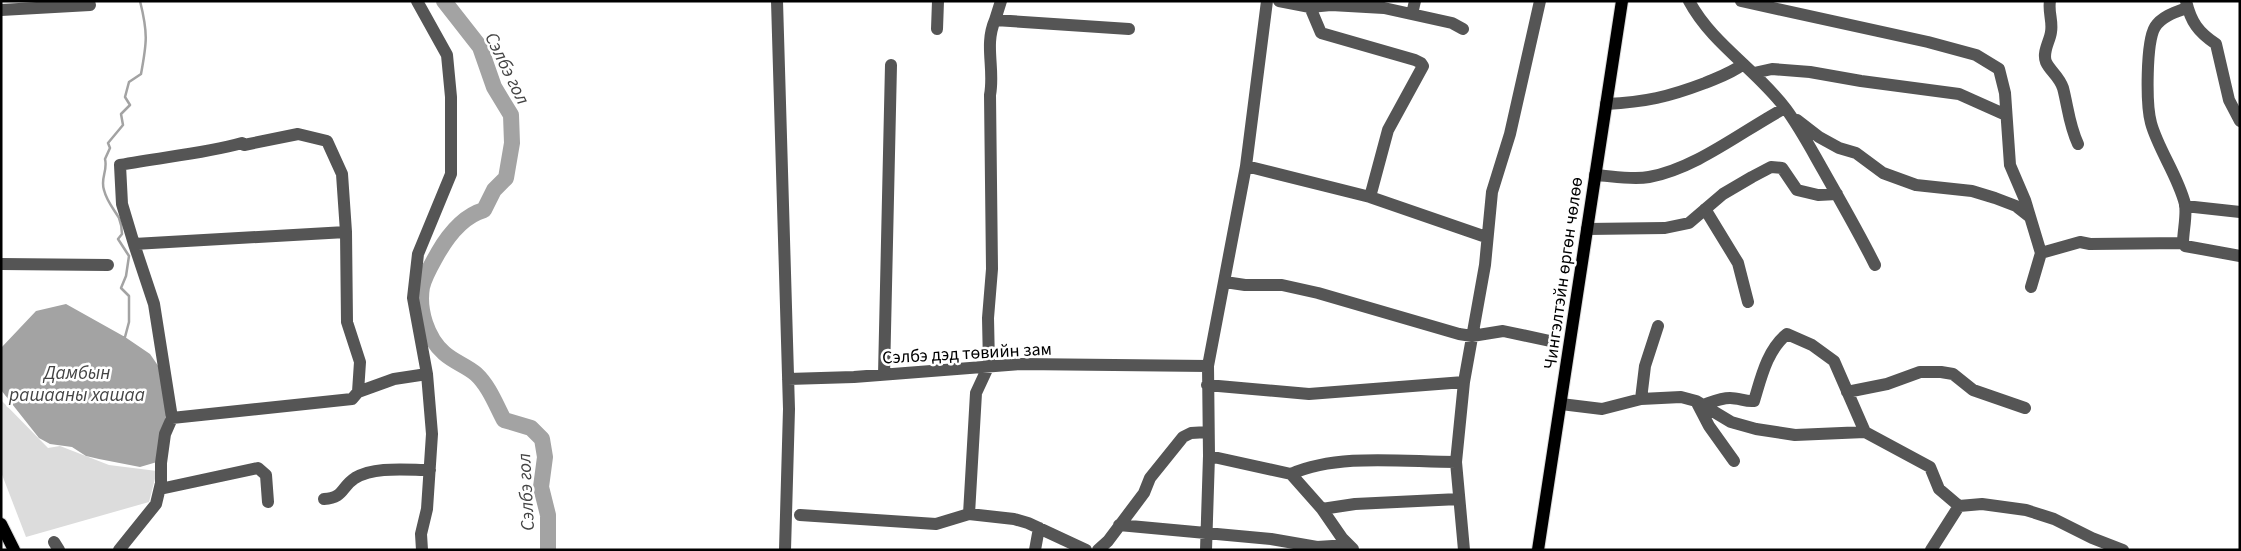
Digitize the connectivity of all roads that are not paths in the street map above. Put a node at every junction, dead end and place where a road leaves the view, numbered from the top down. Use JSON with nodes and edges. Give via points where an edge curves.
{"nodes":[{"id":1,"x":417,"y":1,"type":"edge"},
{"id":2,"x":777,"y":1,"type":"edge"},
{"id":3,"x":938,"y":1,"type":"edge"},
{"id":4,"x":1000,"y":1,"type":"edge"},
{"id":5,"x":1267,"y":1,"type":"edge"},
{"id":6,"x":1280,"y":1,"type":"edge"},
{"id":7,"x":1415,"y":1,"type":"edge"},
{"id":8,"x":1540,"y":1,"type":"edge"},
{"id":9,"x":1622,"y":1,"type":"edge"},
{"id":10,"x":1689,"y":1,"type":"edge"},
{"id":11,"x":1741,"y":1,"type":"edge"},
{"id":12,"x":2050,"y":1,"type":"edge"},
{"id":13,"x":27,"y":5,"type":"edge"},
{"id":14,"x":90,"y":5,"type":"dead end"},
{"id":15,"x":2187,"y":5,"type":"edge"},
{"id":16,"x":1310,"y":7,"type":"junction"},
{"id":17,"x":1,"y":10,"type":"edge"},
{"id":18,"x":1412,"y":14,"type":"junction"},
{"id":19,"x":995,"y":20,"type":"junction"},
{"id":20,"x":937,"y":29,"type":"dead end"},
{"id":21,"x":1130,"y":29,"type":"dead end"},
{"id":22,"x":1463,"y":29,"type":"dead end"},
{"id":23,"x":1744,"y":64,"type":"junction"},
{"id":24,"x":890,"y":65,"type":"dead end"},
{"id":25,"x":1754,"y":73,"type":"junction"},
{"id":26,"x":1606,"y":104,"type":"junction"},
{"id":27,"x":1787,"y":111,"type":"junction"},
{"id":28,"x":2006,"y":115,"type":"junction"},
{"id":29,"x":2240,"y":121,"type":"edge"},
{"id":30,"x":2078,"y":144,"type":"dead end"},
{"id":31,"x":1246,"y":166,"type":"junction"},
{"id":32,"x":1595,"y":175,"type":"junction"},
{"id":33,"x":1837,"y":194,"type":"junction"},
{"id":34,"x":1370,"y":197,"type":"junction"},
{"id":35,"x":2185,"y":206,"type":"junction"},
{"id":36,"x":1705,"y":209,"type":"junction"},
{"id":37,"x":2240,"y":212,"type":"edge"},
{"id":38,"x":2031,"y":219,"type":"junction"},
{"id":39,"x":1588,"y":229,"type":"junction"},
{"id":40,"x":346,"y":232,"type":"junction"},
{"id":41,"x":1486,"y":237,"type":"junction"},
{"id":42,"x":2183,"y":243,"type":"junction"},
{"id":43,"x":134,"y":244,"type":"junction"},
{"id":44,"x":2041,"y":253,"type":"junction"},
{"id":45,"x":2240,"y":256,"type":"edge"},
{"id":46,"x":1,"y":264,"type":"edge"},
{"id":47,"x":1875,"y":264,"type":"dead end"},
{"id":48,"x":108,"y":265,"type":"dead end"},
{"id":49,"x":1225,"y":282,"type":"junction"},
{"id":50,"x":2031,"y":287,"type":"dead end"},
{"id":51,"x":1748,"y":302,"type":"dead end"},
{"id":52,"x":1658,"y":326,"type":"dead end"},
{"id":53,"x":1472,"y":336,"type":"junction"},
{"id":54,"x":1550,"y":341,"type":"dead end"},
{"id":55,"x":989,"y":365,"type":"junction"},
{"id":56,"x":1208,"y":366,"type":"junction"},
{"id":57,"x":427,"y":374,"type":"junction"},
{"id":58,"x":884,"y":375,"type":"junction"},
{"id":59,"x":788,"y":379,"type":"junction"},
{"id":60,"x":1464,"y":382,"type":"junction"},
{"id":61,"x":1207,"y":385,"type":"junction"},
{"id":62,"x":358,"y":392,"type":"junction"},
{"id":63,"x":1847,"y":392,"type":"junction"},
{"id":64,"x":1641,"y":399,"type":"junction"},
{"id":65,"x":1699,"y":403,"type":"junction"},
{"id":66,"x":1561,"y":404,"type":"junction"},
{"id":67,"x":2025,"y":408,"type":"dead end"},
{"id":68,"x":172,"y":418,"type":"junction"},
{"id":69,"x":1208,"y":432,"type":"junction"},
{"id":70,"x":1865,"y":432,"type":"junction"},
{"id":71,"x":1208,"y":456,"type":"junction"},
{"id":72,"x":1734,"y":460,"type":"dead end"},
{"id":73,"x":1456,"y":462,"type":"junction"},
{"id":74,"x":430,"y":470,"type":"junction"},
{"id":75,"x":1291,"y":474,"type":"junction"},
{"id":76,"x":160,"y":489,"type":"junction"},
{"id":77,"x":1459,"y":499,"type":"junction"},
{"id":78,"x":324,"y":500,"type":"dead end"},
{"id":79,"x":268,"y":502,"type":"dead end"},
{"id":80,"x":1959,"y":506,"type":"junction"},
{"id":81,"x":1322,"y":509,"type":"junction"},
{"id":82,"x":969,"y":514,"type":"junction"},
{"id":83,"x":800,"y":515,"type":"dead end"},
{"id":84,"x":1,"y":524,"type":"edge"},
{"id":85,"x":1119,"y":525,"type":"junction"},
{"id":86,"x":1039,"y":528,"type":"junction"},
{"id":87,"x":1205,"y":533,"type":"junction"},
{"id":88,"x":1351,"y":548,"type":"edge"},
{"id":89,"x":14,"y":550,"type":"edge"},
{"id":90,"x":119,"y":550,"type":"edge"},
{"id":91,"x":422,"y":550,"type":"edge"},
{"id":92,"x":785,"y":550,"type":"edge"},
{"id":93,"x":1035,"y":550,"type":"edge"},
{"id":94,"x":1086,"y":550,"type":"edge"},
{"id":95,"x":1098,"y":550,"type":"edge"},
{"id":96,"x":1206,"y":550,"type":"edge"},
{"id":97,"x":1464,"y":550,"type":"edge"},
{"id":98,"x":1538,"y":550,"type":"edge"},
{"id":99,"x":1932,"y":550,"type":"edge"},
{"id":100,"x":2123,"y":550,"type":"edge"}],
"edges":[{"from":1,"to":57,"type":"street","via":[[447,55],[451,97],[451,174],[418,254],[413,298]]},
{"from":2,"to":59,"type":"street"},
{"from":3,"to":20,"type":"street"},
{"from":4,"to":19,"type":"street"},
{"from":5,"to":31,"type":"street"},
{"from":6,"to":16,"type":"street"},
{"from":7,"to":18,"type":"street"},
{"from":8,"to":41,"type":"street","via":[[1510,134],[1492,192]]},
{"from":9,"to":26,"type":"main road","name":"Чингэлтэйн өргөн чөлөө"},
{"from":10,"to":23,"type":"street","via":[[1711,34]]},
{"from":11,"to":28,"type":"street","via":[[1976,55],[1999,69]]},
{"from":12,"to":30,"type":"street","via":[[2048,8],[2052,21],[2046,62],[2058,75],[2070,128]]},
{"from":13,"to":14,"type":"street"},
{"from":13,"to":17,"type":"street"},
{"from":15,"to":29,"type":"street","via":[[2190,20],[2216,44],[2229,100]]},
{"from":15,"to":35,"type":"street","via":[[2166,16],[2155,27],[2146,90],[2151,123]]},
{"from":16,"to":18,"type":"street","via":[[1371,6]]},
{"from":16,"to":34,"type":"street","via":[[1321,33],[1414,60],[1422,66],[1388,130]]},
{"from":18,"to":22,"type":"street","via":[[1452,23]]},
{"from":19,"to":21,"type":"street"},
{"from":19,"to":55,"type":"street","via":[[990,31],[989,48],[992,71],[992,269]]},
{"from":23,"to":25,"type":"street"},
{"from":23,"to":26,"type":"street","via":[[1734,72],[1666,98]]},
{"from":24,"to":58,"type":"street"},
{"from":25,"to":27,"type":"street"},
{"from":25,"to":28,"type":"street","via":[[1772,69],[1810,72],[1959,94]]},
{"from":26,"to":32,"type":"main road","name":"Чингэлтэйн өргөн чөлөө"},
{"from":27,"to":32,"type":"street","via":[[1754,124],[1727,143],[1674,170],[1648,177]]},
{"from":27,"to":33,"type":"street","via":[[1812,147]]},
{"from":27,"to":38,"type":"street","via":[[1818,137],[1856,153],[1883,173],[1916,185],[1972,191],[1995,198],[2016,206]]},
{"from":28,"to":38,"type":"street","via":[[2010,165]]},
{"from":31,"to":34,"type":"street"},
{"from":31,"to":49,"type":"street"},
{"from":32,"to":39,"type":"main road","name":"Чингэлтэйн өргөн чөлөө"},
{"from":33,"to":36,"type":"street","via":[[1818,195],[1797,190],[1782,168],[1771,167],[1722,194]]},
{"from":33,"to":47,"type":"street"},
{"from":34,"to":41,"type":"street"},
{"from":35,"to":37,"type":"street"},
{"from":35,"to":42,"type":"street"},
{"from":36,"to":39,"type":"street","via":[[1689,223],[1665,228]]},
{"from":36,"to":51,"type":"street","via":[[1738,264]]},
{"from":38,"to":44,"type":"street"},
{"from":39,"to":66,"type":"main road","name":"Чингэлтэйн өргөн чөлөө"},
{"from":40,"to":43,"type":"street"},
{"from":40,"to":43,"type":"street","via":[[342,174],[327,141],[298,134],[120,165],[122,204]]},
{"from":40,"to":62,"type":"street","via":[[347,322],[360,362]]},
{"from":41,"to":53,"type":"street","via":[[1485,265]]},
{"from":42,"to":44,"type":"street","via":[[2080,242]]},
{"from":42,"to":45,"type":"street"},
{"from":43,"to":68,"type":"street","via":[[154,304]]},
{"from":44,"to":50,"type":"street"},
{"from":46,"to":48,"type":"street"},
{"from":49,"to":53,"type":"street","via":[[1282,286],[1318,293]]},
{"from":49,"to":56,"type":"street"},
{"from":52,"to":64,"type":"street","via":[[1645,366]]},
{"from":53,"to":54,"type":"street","via":[[1503,331]]},
{"from":53,"to":60,"type":"street"},
{"from":55,"to":56,"type":"street","name":"Сэлбэ дэд төвийн зам"},
{"from":55,"to":58,"type":"street","name":"Сэлбэ дэд төвийн зам"},
{"from":55,"to":82,"type":"street","via":[[976,393]]},
{"from":56,"to":61,"type":"street"},
{"from":57,"to":62,"type":"street","via":[[394,379]]},
{"from":57,"to":74,"type":"street","via":[[432,434]]},
{"from":58,"to":59,"type":"street","name":"Сэлбэ дэд төвийн зам"},
{"from":59,"to":92,"type":"street"},
{"from":60,"to":61,"type":"street","via":[[1309,394]]},
{"from":60,"to":73,"type":"street"},
{"from":61,"to":69,"type":"street"},
{"from":62,"to":68,"type":"street","via":[[352,399]]},
{"from":63,"to":65,"type":"street","via":[[1834,361],[1812,345],[1787,334],[1776,343],[1754,401],[1732,398]]},
{"from":63,"to":67,"type":"street","via":[[1887,384],[1920,372],[1941,372],[1953,374],[1973,390]]},
{"from":63,"to":70,"type":"street"},
{"from":64,"to":65,"type":"street","via":[[1681,397]]},
{"from":64,"to":66,"type":"street","via":[[1602,409]]},
{"from":65,"to":70,"type":"street","via":[[1730,422],[1756,429],[1795,435]]},
{"from":65,"to":72,"type":"street","via":[[1709,426]]},
{"from":66,"to":98,"type":"main road","name":"Чингэлтэйн өргөн чөлөө"},
{"from":68,"to":76,"type":"street","via":[[165,434]]},
{"from":69,"to":71,"type":"street"},
{"from":69,"to":85,"type":"street","via":[[1183,437],[1150,478],[1144,493]]},
{"from":70,"to":80,"type":"street","via":[[1930,467],[1940,489]]},
{"from":71,"to":75,"type":"street"},
{"from":71,"to":87,"type":"street"},
{"from":73,"to":75,"type":"street","via":[[1345,461],[1315,465]]},
{"from":73,"to":77,"type":"street"},
{"from":74,"to":78,"type":"street","via":[[397,469],[365,475],[351,482],[342,493]]},
{"from":74,"to":91,"type":"street","via":[[428,508],[421,534]]},
{"from":75,"to":81,"type":"street"},
{"from":76,"to":79,"type":"street","via":[[258,468],[266,476]]},
{"from":76,"to":90,"type":"street","via":[[156,504]]},
{"from":77,"to":81,"type":"street","via":[[1355,504]]},
{"from":77,"to":97,"type":"street"},
{"from":80,"to":99,"type":"street"},
{"from":80,"to":100,"type":"street","via":[[1982,504],[2026,510]]},
{"from":81,"to":88,"type":"street"},
{"from":82,"to":83,"type":"street","via":[[936,524]]},
{"from":82,"to":86,"type":"street","via":[[1014,519]]},
{"from":84,"to":89,"type":"main road"},
{"from":85,"to":87,"type":"street"},
{"from":85,"to":95,"type":"street"},
{"from":86,"to":93,"type":"street"},
{"from":86,"to":94,"type":"street"},
{"from":87,"to":88,"type":"street"},
{"from":87,"to":96,"type":"street"}]}
